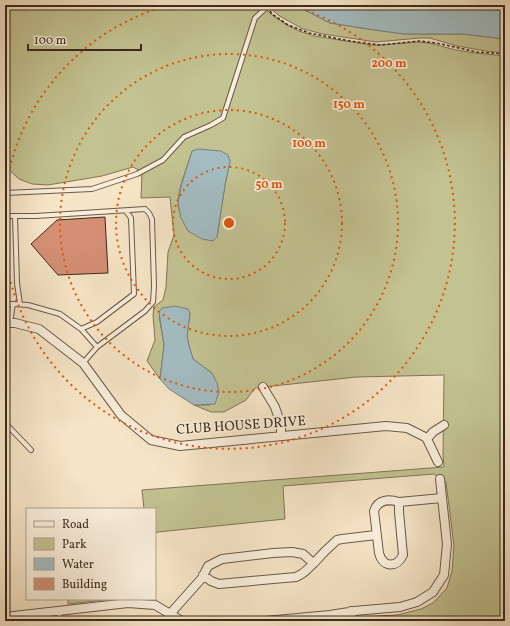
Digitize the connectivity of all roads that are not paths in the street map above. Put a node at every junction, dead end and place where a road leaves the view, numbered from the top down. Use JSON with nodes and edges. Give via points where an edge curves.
{"nodes":[{"id":1,"x":267,"y":7,"type":"road end"},
{"id":2,"x":5,"y":193,"type":"edge"},
{"id":3,"x":126,"y":211,"type":"junction"},
{"id":4,"x":5,"y":216,"type":"edge"},
{"id":5,"x":15,"y":216,"type":"junction"},
{"id":6,"x":5,"y":304,"type":"edge"},
{"id":7,"x":13,"y":304,"type":"junction"},
{"id":8,"x":20,"y":304,"type":"junction"},
{"id":9,"x":7,"y":323,"type":"edge"},
{"id":10,"x":80,"y":329,"type":"junction"},
{"id":11,"x":97,"y":347,"type":"junction"},
{"id":12,"x":83,"y":363,"type":"junction"},
{"id":13,"x":263,"y":387,"type":"dead end"},
{"id":14,"x":444,"y":425,"type":"dead end"},
{"id":15,"x":5,"y":428,"type":"edge"},
{"id":16,"x":282,"y":436,"type":"junction"},
{"id":17,"x":427,"y":439,"type":"junction"},
{"id":18,"x":31,"y":450,"type":"dead end"},
{"id":19,"x":438,"y":462,"type":"dead end"},
{"id":20,"x":440,"y":479,"type":"dead end"},
{"id":21,"x":442,"y":498,"type":"junction"},
{"id":22,"x":399,"y":502,"type":"junction"},
{"id":23,"x":376,"y":535,"type":"junction"},
{"id":24,"x":314,"y":563,"type":"junction"},
{"id":25,"x":203,"y":575,"type":"junction"},
{"id":26,"x":59,"y":611,"type":"junction"},
{"id":27,"x":351,"y":612,"type":"junction"},
{"id":28,"x":170,"y":614,"type":"junction"},
{"id":29,"x":5,"y":617,"type":"edge"},
{"id":30,"x":60,"y":621,"type":"edge"},
{"id":31,"x":182,"y":621,"type":"edge"},
{"id":32,"x":265,"y":621,"type":"edge"},
{"id":33,"x":352,"y":621,"type":"edge"}],
"edges":[{"from":1,"to":2,"type":"lane","via":[[255,18],[223,118],[184,137],[163,160],[137,174],[92,189]]},
{"from":3,"to":5,"type":"lane"},
{"from":3,"to":10,"type":"lane","via":[[131,218],[134,294],[97,322]]},
{"from":3,"to":11,"type":"lane","via":[[145,210],[152,219],[153,302]]},
{"from":4,"to":5,"type":"lane"},
{"from":5,"to":8,"type":"lane"},
{"from":6,"to":7,"type":"lane"},
{"from":7,"to":8,"type":"lane"},
{"from":7,"to":9,"type":"lane"},
{"from":8,"to":10,"type":"lane","via":[[60,314]]},
{"from":9,"to":12,"type":"street","name":"CLUB HOUSE DRIVE","via":[[15,322],[39,329]]},
{"from":10,"to":11,"type":"lane"},
{"from":11,"to":12,"type":"lane"},
{"from":12,"to":16,"type":"street","name":"CLUB HOUSE DRIVE","via":[[121,415],[151,440],[180,446]]},
{"from":13,"to":16,"type":"street","via":[[276,407]]},
{"from":14,"to":17,"type":"street"},
{"from":15,"to":18,"type":"lane","via":[[9,427]]},
{"from":16,"to":17,"type":"street","name":"CLUB HOUSE DRIVE","via":[[386,426],[407,428]]},
{"from":17,"to":19,"type":"street"},
{"from":20,"to":21,"type":"street"},
{"from":21,"to":22,"type":"street"},
{"from":21,"to":27,"type":"street","via":[[447,544],[444,575],[433,592],[417,602],[400,607]]},
{"from":22,"to":23,"type":"street","via":[[393,500],[376,505]]},
{"from":22,"to":23,"type":"street","via":[[403,549],[401,559],[391,565],[385,564],[380,559]]},
{"from":23,"to":24,"type":"street","via":[[337,540]]},
{"from":24,"to":25,"type":"street","via":[[296,577],[219,584]]},
{"from":24,"to":25,"type":"street","via":[[303,554],[273,553],[222,559],[208,566]]},
{"from":25,"to":28,"type":"street"},
{"from":26,"to":28,"type":"street","via":[[128,603],[155,605]]},
{"from":26,"to":29,"type":"street"},
{"from":26,"to":30,"type":"lane"},
{"from":27,"to":32,"type":"street"},
{"from":27,"to":33,"type":"street"},
{"from":28,"to":31,"type":"street"}]}
